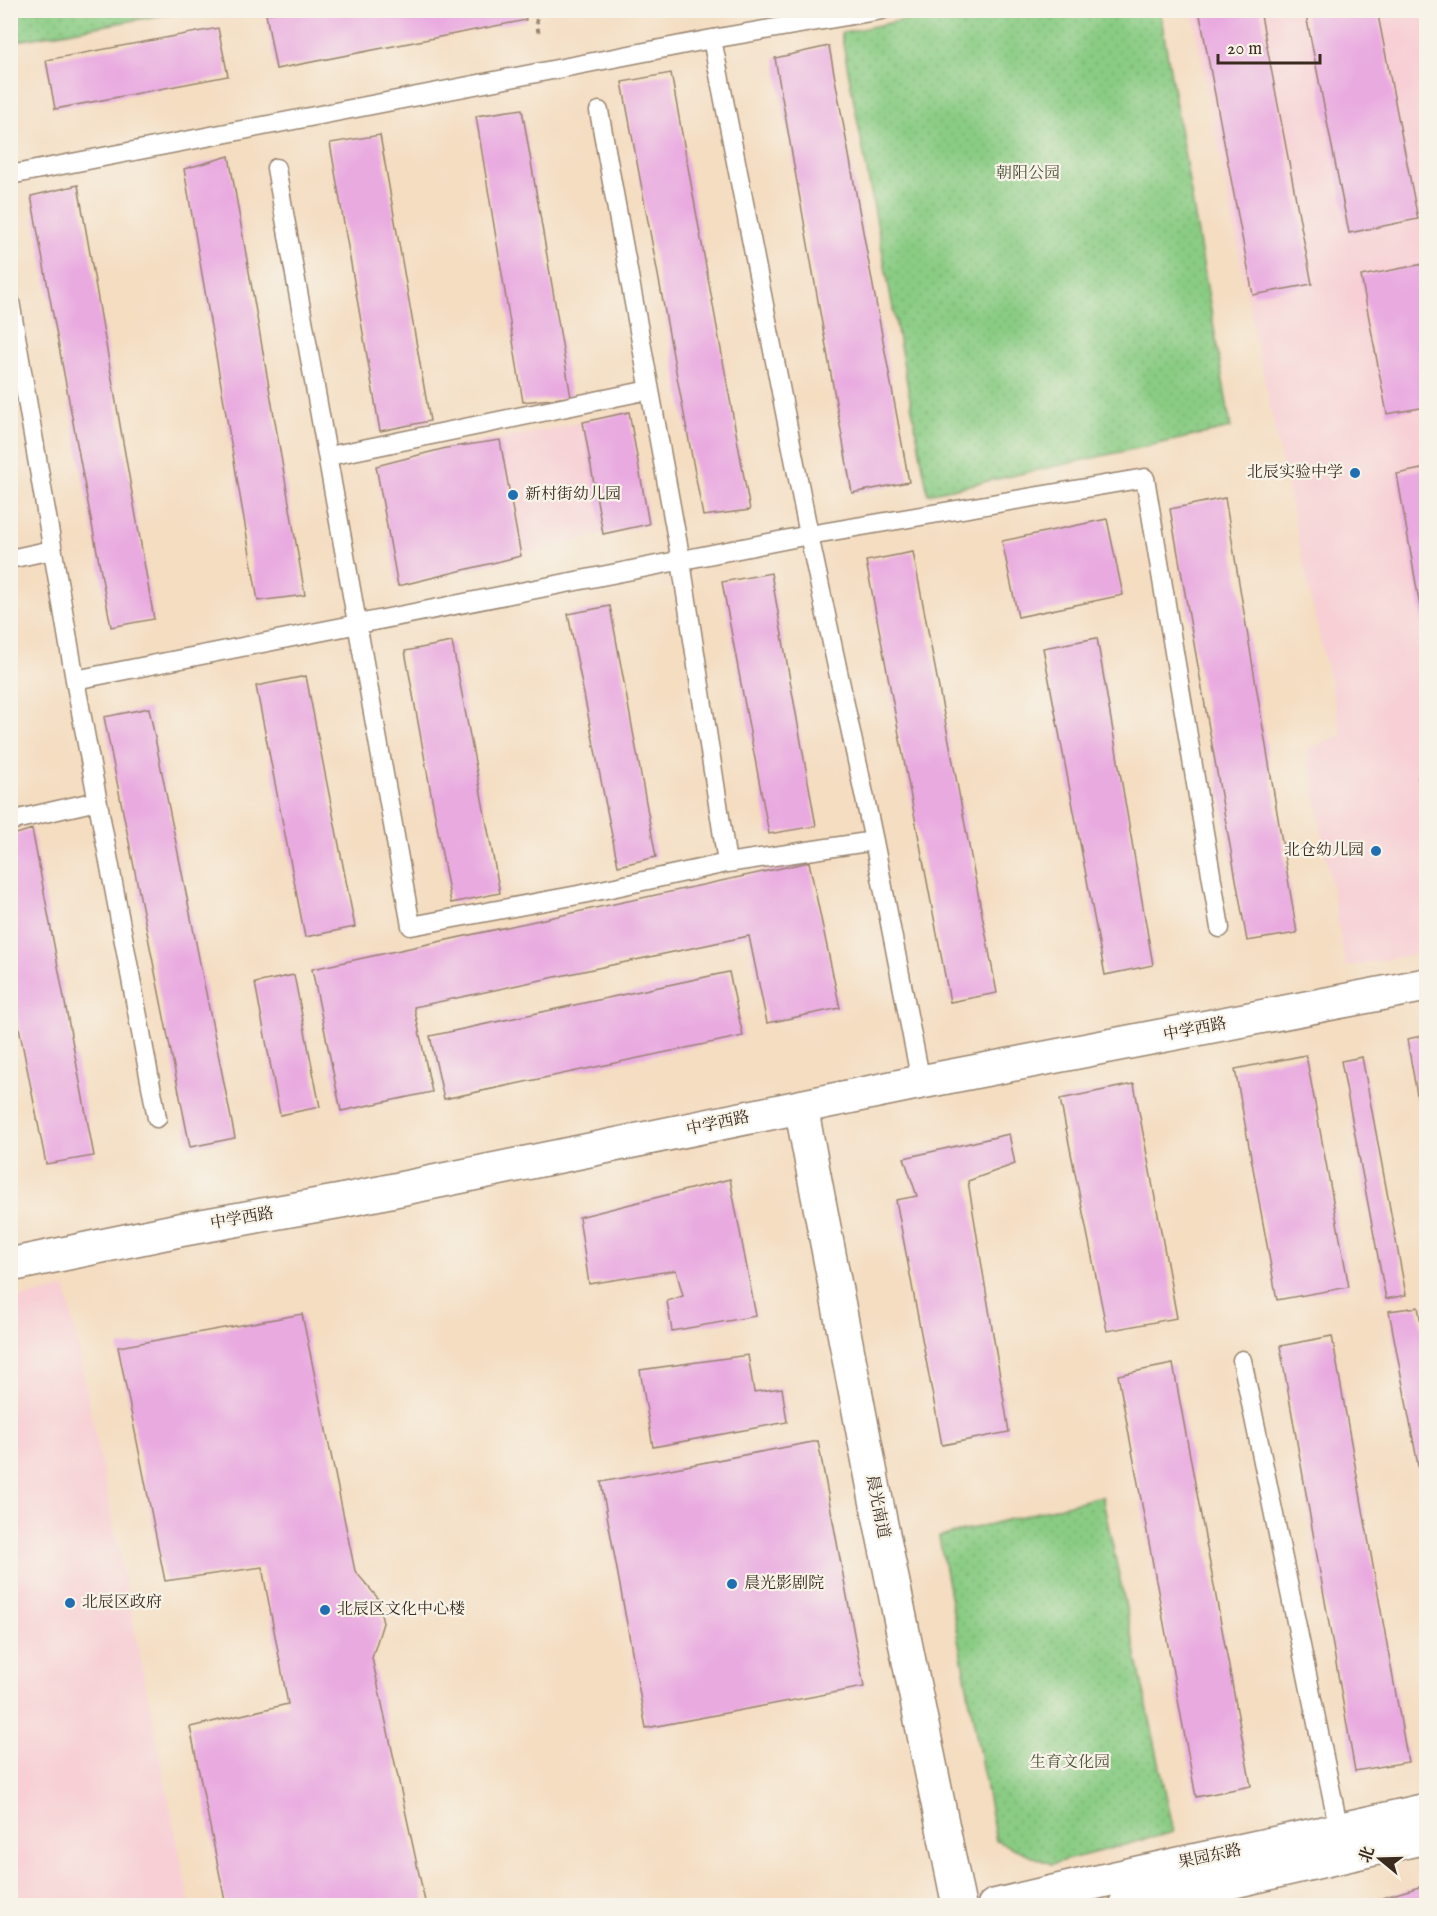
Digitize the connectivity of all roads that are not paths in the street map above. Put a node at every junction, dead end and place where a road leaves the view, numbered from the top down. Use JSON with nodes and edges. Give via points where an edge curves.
{"nodes":[{"id":1,"x":882,"y":10,"type":"edge"},
{"id":2,"x":712,"y":39,"type":"junction"},
{"id":3,"x":599,"y":111,"type":"dead end"},
{"id":4,"x":276,"y":168,"type":"dead end"},
{"id":5,"x":10,"y":175,"type":"edge"},
{"id":6,"x":10,"y":301,"type":"edge"},
{"id":7,"x":649,"y":390,"type":"junction"},
{"id":8,"x":329,"y":456,"type":"junction"},
{"id":9,"x":808,"y":536,"type":"junction"},
{"id":10,"x":52,"y":550,"type":"junction"},
{"id":11,"x":10,"y":559,"type":"edge"},
{"id":12,"x":681,"y":561,"type":"junction"},
{"id":13,"x":358,"y":624,"type":"junction"},
{"id":14,"x":75,"y":680,"type":"junction"},
{"id":15,"x":97,"y":801,"type":"junction"},
{"id":16,"x":10,"y":821,"type":"edge"},
{"id":17,"x":874,"y":841,"type":"junction"},
{"id":18,"x":727,"y":863,"type":"junction"},
{"id":19,"x":1220,"y":928,"type":"dead end"},
{"id":20,"x":1426,"y":985,"type":"edge"},
{"id":21,"x":921,"y":1082,"type":"junction"},
{"id":22,"x":801,"y":1107,"type":"junction"},
{"id":23,"x":157,"y":1118,"type":"dead end"},
{"id":24,"x":10,"y":1265,"type":"edge"},
{"id":25,"x":1242,"y":1360,"type":"dead end"},
{"id":26,"x":1426,"y":1810,"type":"edge"},
{"id":27,"x":1339,"y":1830,"type":"junction"},
{"id":28,"x":1426,"y":1838,"type":"edge"},
{"id":29,"x":959,"y":1905,"type":"edge"},
{"id":30,"x":994,"y":1905,"type":"edge"},
{"id":31,"x":1125,"y":1905,"type":"edge"}],
"edges":[{"from":1,"to":2,"type":"lane"},
{"from":2,"to":5,"type":"lane"},
{"from":2,"to":9,"type":"lane"},
{"from":3,"to":7,"type":"lane"},
{"from":4,"to":8,"type":"lane"},
{"from":6,"to":10,"type":"lane"},
{"from":7,"to":8,"type":"lane"},
{"from":7,"to":12,"type":"lane"},
{"from":8,"to":13,"type":"lane"},
{"from":9,"to":12,"type":"lane"},
{"from":9,"to":17,"type":"lane"},
{"from":9,"to":19,"type":"lane","via":[[1145,478]]},
{"from":10,"to":11,"type":"lane"},
{"from":10,"to":14,"type":"lane"},
{"from":12,"to":13,"type":"lane"},
{"from":12,"to":18,"type":"lane"},
{"from":13,"to":14,"type":"lane"},
{"from":13,"to":18,"type":"lane","via":[[411,926]]},
{"from":14,"to":15,"type":"lane"},
{"from":15,"to":16,"type":"lane"},
{"from":15,"to":23,"type":"lane"},
{"from":17,"to":18,"type":"lane"},
{"from":17,"to":21,"type":"lane"},
{"from":20,"to":21,"type":"street","name":"中学西路"},
{"from":21,"to":22,"type":"street","name":"中学西路"},
{"from":22,"to":24,"type":"street","name":"中学西路"},
{"from":22,"to":29,"type":"street","name":"晨光南道"},
{"from":25,"to":27,"type":"lane"},
{"from":26,"to":27,"type":"street","name":"果园东路"},
{"from":27,"to":30,"type":"street","name":"果园东路"},
{"from":28,"to":31,"type":"street","name":"果园东路"}]}
